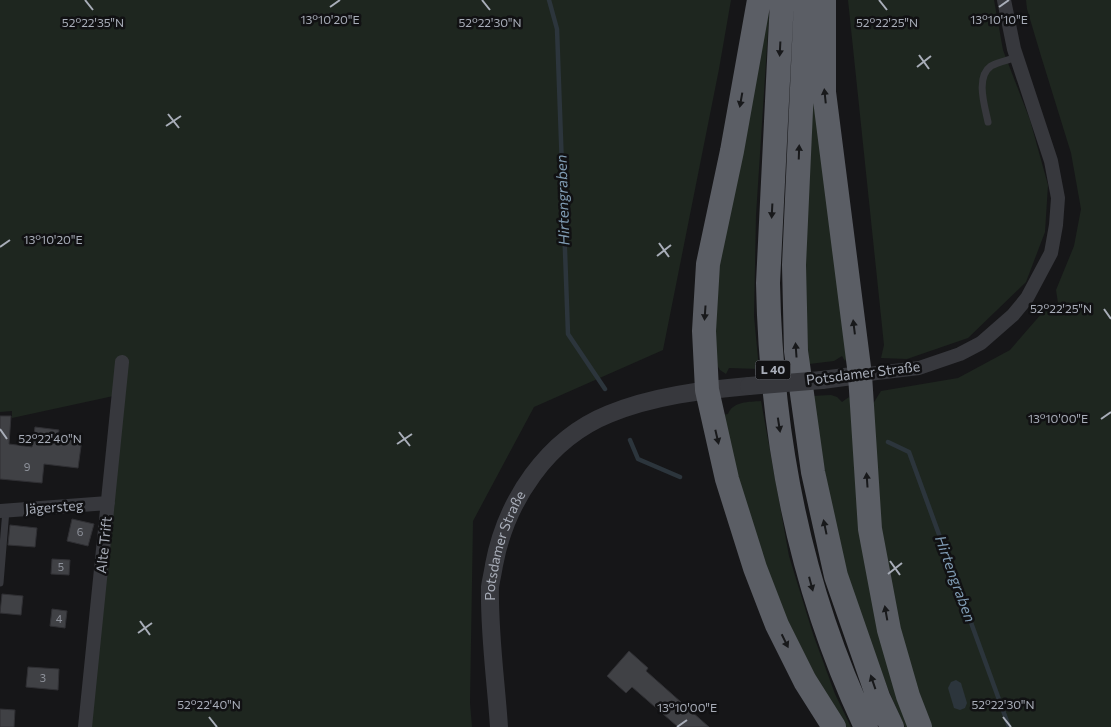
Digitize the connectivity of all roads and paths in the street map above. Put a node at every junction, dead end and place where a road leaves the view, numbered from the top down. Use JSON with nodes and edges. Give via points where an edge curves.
{"nodes":[{"id":1,"x":759,"y":0,"type":"edge"},
{"id":2,"x":782,"y":0,"type":"edge"},
{"id":3,"x":806,"y":0,"type":"edge"},
{"id":4,"x":824,"y":0,"type":"edge"},
{"id":5,"x":1004,"y":0,"type":"edge"},
{"id":6,"x":1017,"y":57,"type":"junction"},
{"id":7,"x":988,"y":122,"type":"dead end"},
{"id":8,"x":122,"y":362,"type":"dead end"},
{"id":9,"x":860,"y":376,"type":"junction"},
{"id":10,"x":707,"y":390,"type":"junction"},
{"id":11,"x":108,"y":503,"type":"junction"},
{"id":12,"x":3,"y":510,"type":"edge"},
{"id":13,"x":0,"y":583,"type":"edge"},
{"id":14,"x":85,"y":727,"type":"edge"},
{"id":15,"x":499,"y":727,"type":"edge"},
{"id":16,"x":834,"y":727,"type":"edge"},
{"id":17,"x":866,"y":727,"type":"edge"},
{"id":18,"x":892,"y":727,"type":"edge"},
{"id":19,"x":920,"y":727,"type":"edge"}],
"edges":[{"from":1,"to":10,"type":"highway","one_way":true,"via":[[708,264],[704,331]]},
{"from":2,"to":17,"type":"highway","number":"L 40","one_way":true,"via":[[768,283],[776,406],[793,513],[814,596],[850,694]]},
{"from":18,"to":3,"type":"highway","number":"L 40","one_way":true,"via":[[878,697],[836,576],[813,472],[796,351],[794,265]]},
{"from":9,"to":4,"type":"highway","one_way":true,"via":[[824,92]]},
{"from":5,"to":6,"type":"street","name":"Potsdamer Straße"},
{"from":6,"to":7,"type":"lane","via":[[990,67],[983,79]]},
{"from":6,"to":9,"type":"street","name":"Potsdamer Straße","via":[[1051,161],[1058,198],[1051,253],[1027,298],[1002,326],[981,343],[919,368]]},
{"from":8,"to":11,"type":"street","name":"Alte Trift"},
{"from":9,"to":10,"type":"street","name":"Potsdamer Straße","bridge":true},
{"from":19,"to":9,"type":"highway","one_way":true,"via":[[889,630],[870,529]]},
{"from":10,"to":15,"type":"street","name":"Potsdamer Straße","via":[[651,400],[608,415],[578,431],[530,477],[505,523],[490,585]]},
{"from":10,"to":16,"type":"highway","one_way":true,"via":[[727,479],[758,576],[777,625],[805,681]]},
{"from":11,"to":12,"type":"street","name":"Jägersteg"},
{"from":11,"to":14,"type":"street","name":"Alte Trift"},
{"from":12,"to":13,"type":"lane"}]}
